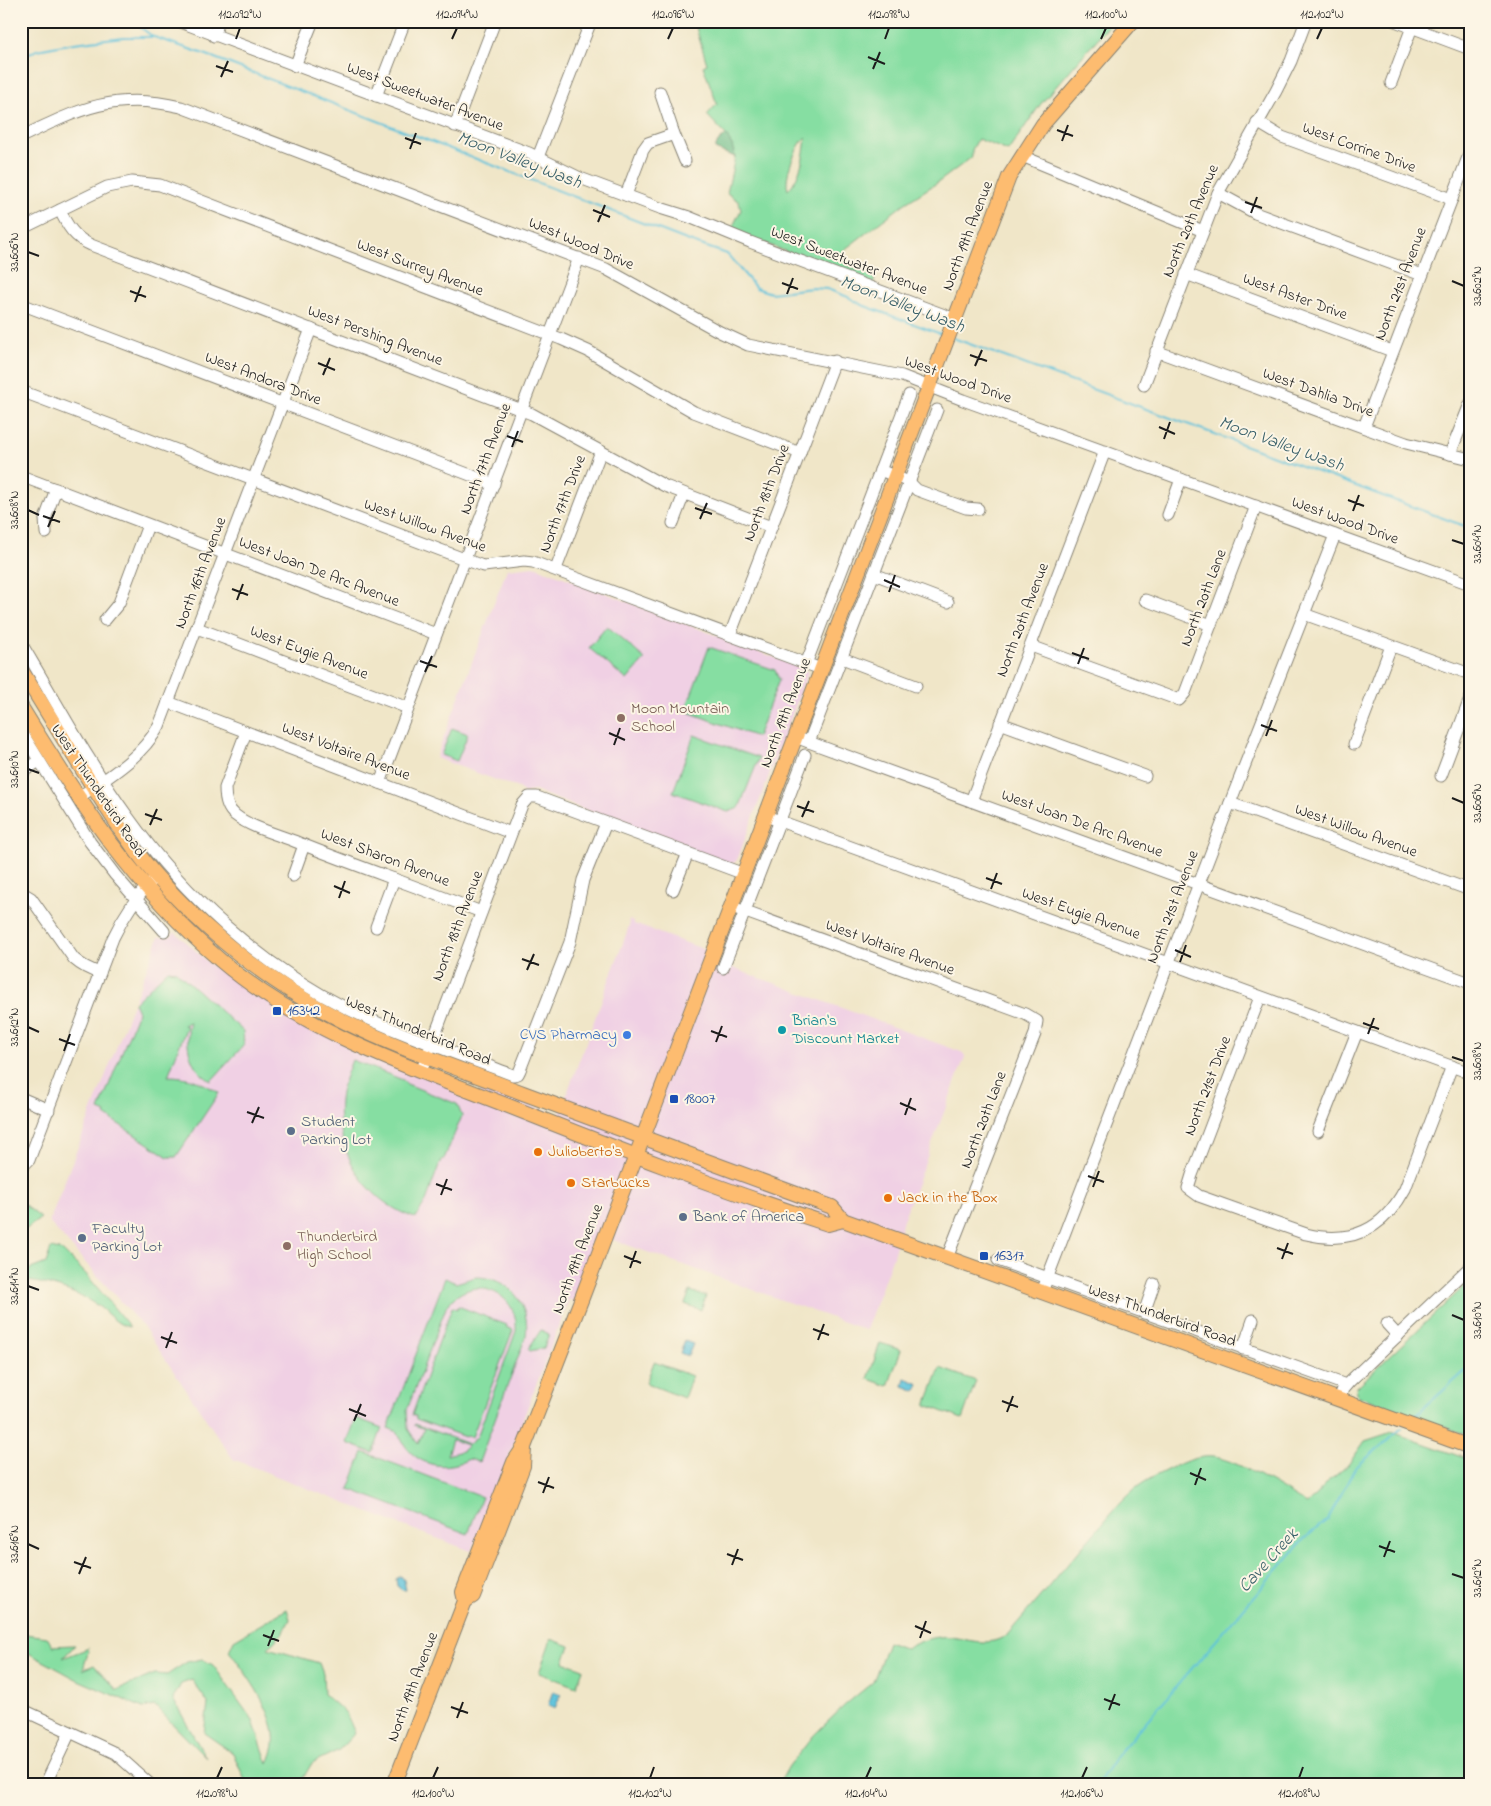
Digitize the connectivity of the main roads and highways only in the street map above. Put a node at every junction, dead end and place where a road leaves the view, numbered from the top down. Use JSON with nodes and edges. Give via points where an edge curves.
{"nodes":[{"id":1,"x":1133,"y":21,"type":"edge"},
{"id":2,"x":21,"y":670,"type":"edge"},
{"id":3,"x":21,"y":707,"type":"edge"},
{"id":4,"x":512,"y":1088,"type":"junction"},
{"id":5,"x":505,"y":1105,"type":"junction"},
{"id":6,"x":642,"y":1138,"type":"junction"},
{"id":7,"x":636,"y":1156,"type":"junction"},
{"id":8,"x":843,"y":1220,"type":"junction"},
{"id":9,"x":1470,"y":1447,"type":"edge"},
{"id":10,"x":394,"y":1785,"type":"edge"}],
"edges":[{"from":1,"to":6,"type":"main road","name":"North 19th Avenue","via":[[1043,124],[1009,177],[929,386],[902,480],[821,669],[744,874],[738,910]]},
{"from":2,"to":4,"type":"main road","name":"West Thunderbird Road","via":[[98,784],[130,843],[193,914],[244,959],[343,1021],[429,1050]]},
{"from":3,"to":5,"type":"main road","name":"West Thunderbird Road","via":[[108,842],[145,887],[215,956],[268,996],[337,1036]]},
{"from":4,"to":5,"type":"main road"},
{"from":4,"to":6,"type":"main road","name":"West Thunderbird Road"},
{"from":5,"to":7,"type":"main road","name":"West Thunderbird Road"},
{"from":6,"to":7,"type":"main road","name":"North 19th Avenue"},
{"from":6,"to":8,"type":"main road","name":"West Thunderbird Road","via":[[832,1207]]},
{"from":7,"to":8,"type":"main road","name":"West Thunderbird Road","via":[[828,1224]]},
{"from":7,"to":10,"type":"main road","name":"North 19th Avenue","via":[[524,1447],[514,1462],[463,1592],[464,1601]]},
{"from":8,"to":9,"type":"main road","name":"West Thunderbird Road"}]}
